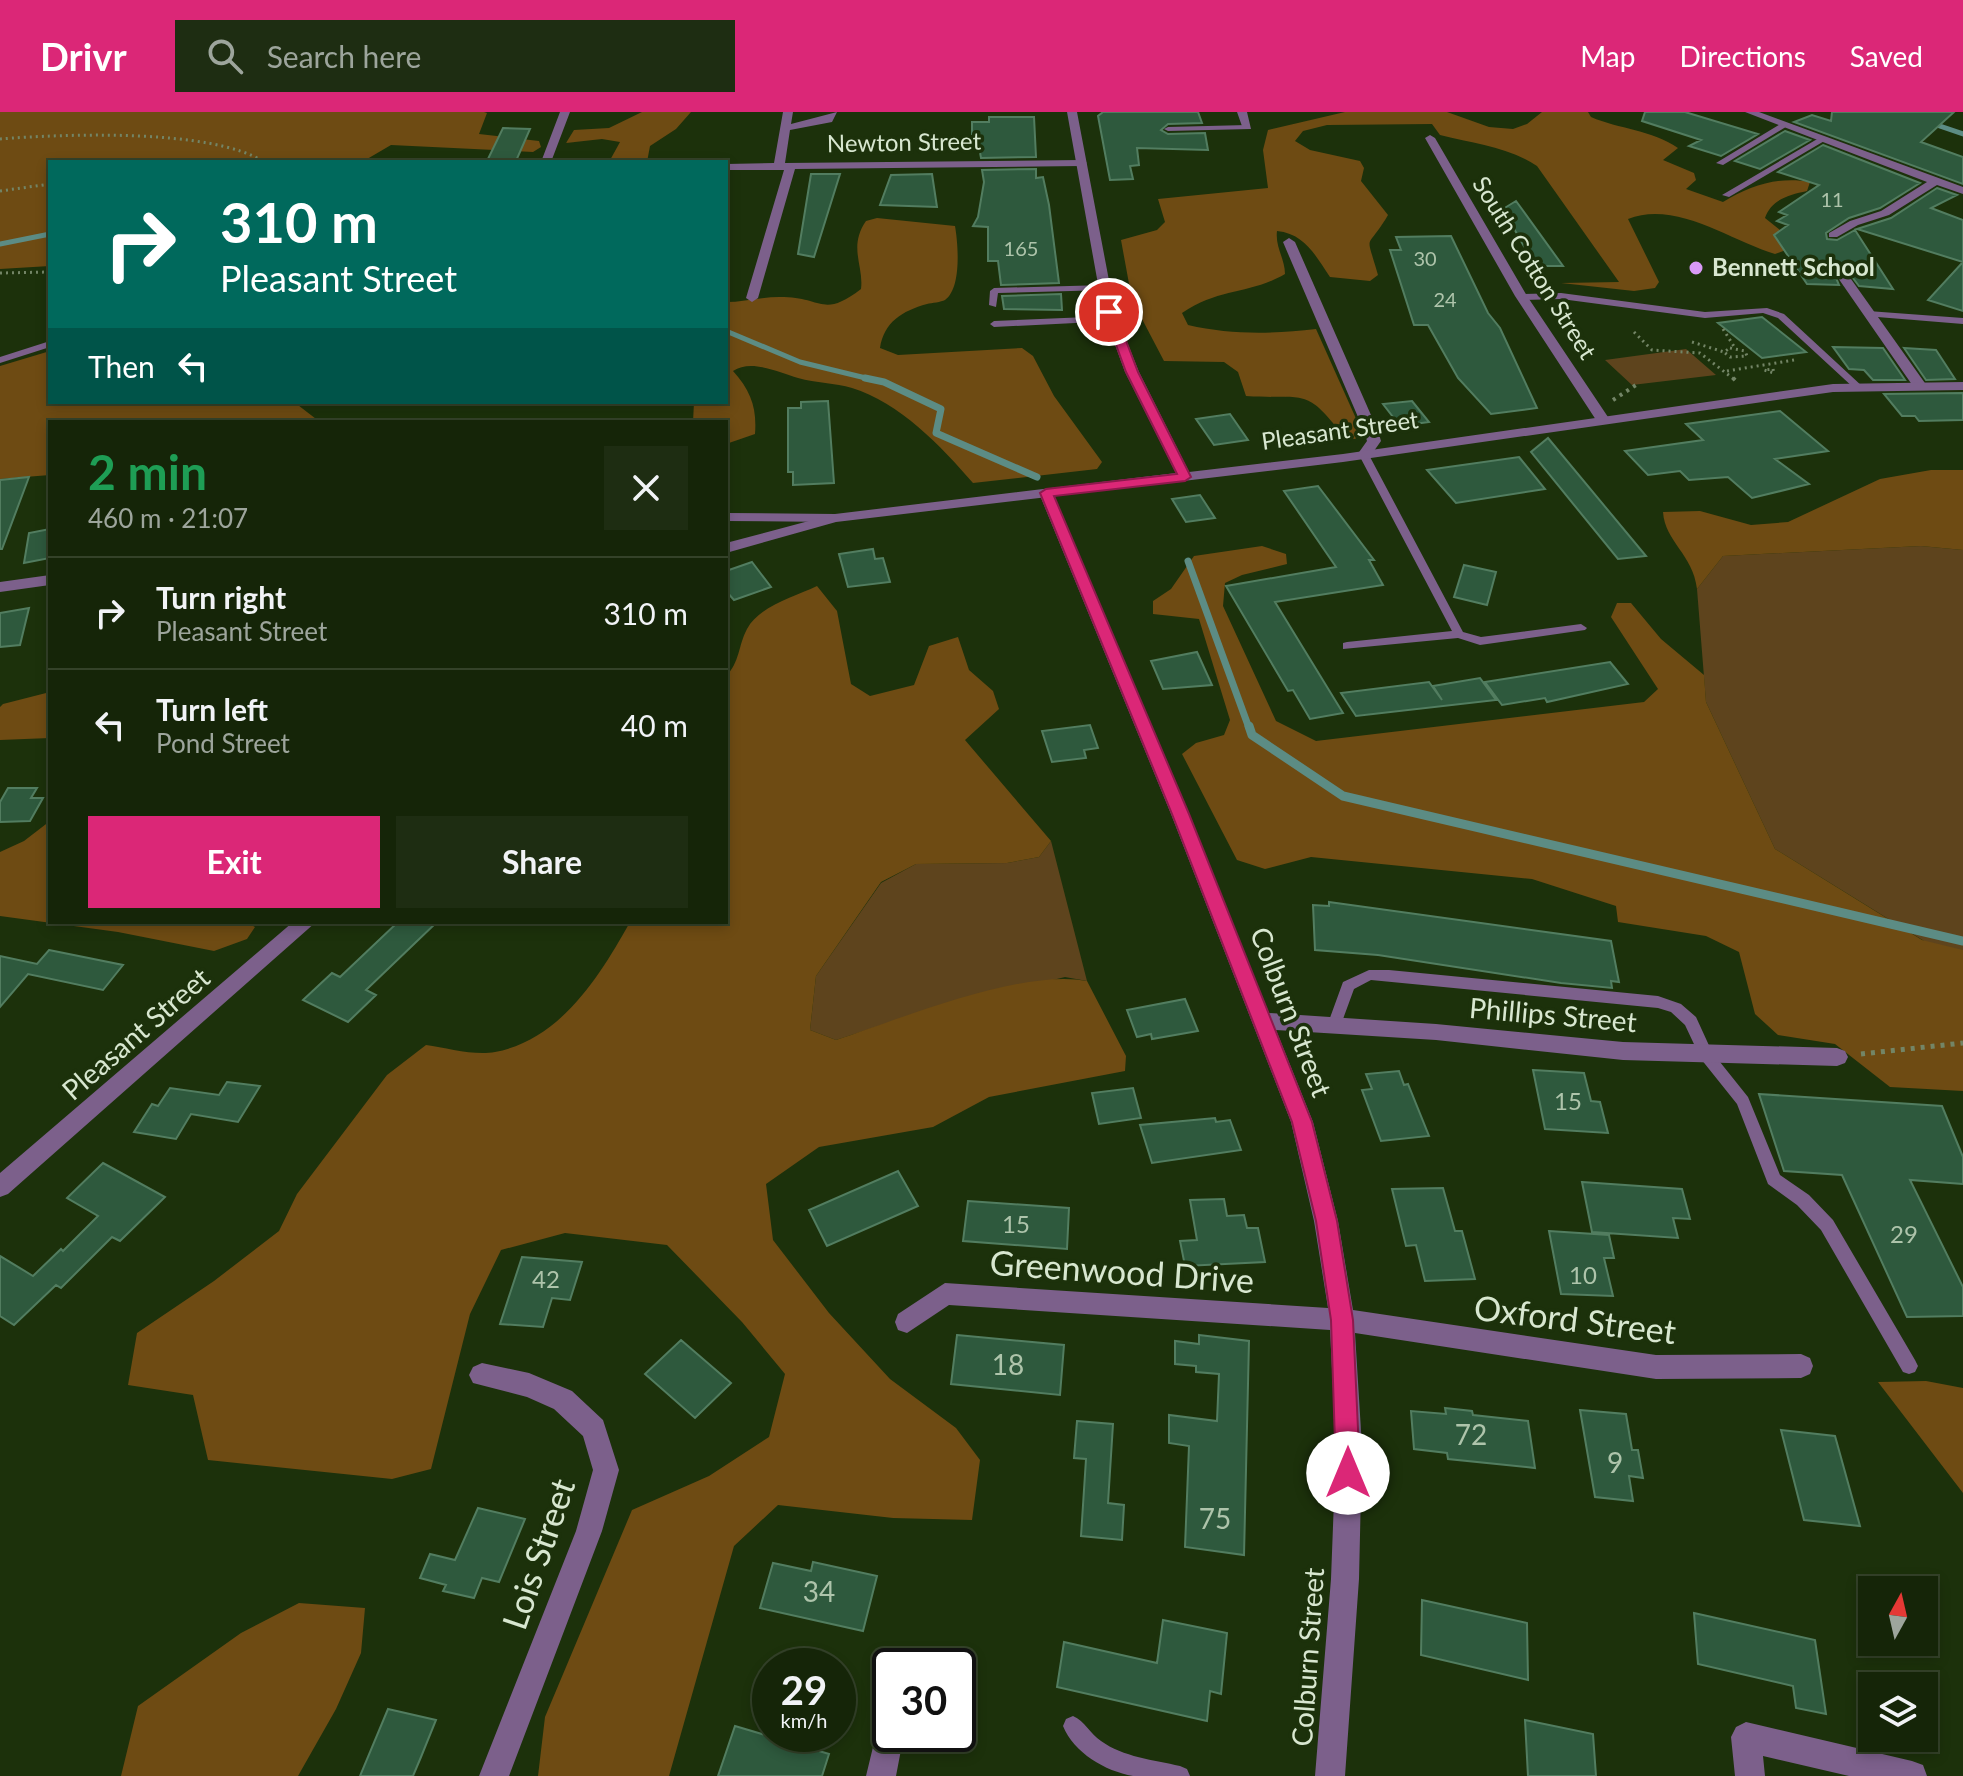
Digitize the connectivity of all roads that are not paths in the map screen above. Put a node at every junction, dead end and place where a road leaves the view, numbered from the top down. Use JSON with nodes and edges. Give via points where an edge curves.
{"nodes":[{"id":1,"x":565,"y":112,"type":"edge"},
{"id":2,"x":788,"y":112,"type":"edge"},
{"id":3,"x":832,"y":112,"type":"edge"},
{"id":4,"x":1072,"y":112,"type":"edge"},
{"id":5,"x":1242,"y":112,"type":"edge"},
{"id":6,"x":1750,"y":112,"type":"edge"},
{"id":7,"x":1785,"y":125,"type":"junction"},
{"id":8,"x":1247,"y":127,"type":"joint"},
{"id":9,"x":784,"y":128,"type":"junction"},
{"id":10,"x":1168,"y":129,"type":"dead end"},
{"id":11,"x":1430,"y":138,"type":"dead end"},
{"id":12,"x":1822,"y":140,"type":"junction"},
{"id":13,"x":547,"y":160,"type":"edge"},
{"id":14,"x":1082,"y":163,"type":"junction"},
{"id":15,"x":1720,"y":163,"type":"dead end"},
{"id":16,"x":785,"y":166,"type":"junction"},
{"id":17,"x":728,"y":167,"type":"edge"},
{"id":18,"x":1936,"y":181,"type":"junction"},
{"id":19,"x":1963,"y":191,"type":"edge"},
{"id":20,"x":1726,"y":195,"type":"dead end"},
{"id":21,"x":1833,"y":235,"type":"dead end"},
{"id":22,"x":1289,"y":242,"type":"dead end"},
{"id":23,"x":1842,"y":275,"type":"dead end"},
{"id":24,"x":1105,"y":288,"type":"junction"},
{"id":25,"x":1522,"y":297,"type":"junction"},
{"id":26,"x":752,"y":298,"type":"dead end"},
{"id":27,"x":993,"y":305,"type":"dead end"},
{"id":28,"x":1868,"y":314,"type":"junction"},
{"id":29,"x":1112,"y":319,"type":"junction"},
{"id":30,"x":1963,"y":321,"type":"edge"},
{"id":31,"x":994,"y":324,"type":"dead end"},
{"id":32,"x":48,"y":345,"type":"edge"},
{"id":33,"x":0,"y":360,"type":"edge"},
{"id":34,"x":1920,"y":386,"type":"junction"},
{"id":35,"x":1963,"y":386,"type":"edge"},
{"id":36,"x":1858,"y":387,"type":"junction"},
{"id":37,"x":1603,"y":420,"type":"junction"},
{"id":38,"x":1364,"y":455,"type":"junction"},
{"id":39,"x":1185,"y":477,"type":"junction"},
{"id":40,"x":1046,"y":493,"type":"junction"},
{"id":41,"x":728,"y":517,"type":"edge"},
{"id":42,"x":835,"y":518,"type":"junction"},
{"id":43,"x":728,"y":547,"type":"edge"},
{"id":44,"x":48,"y":580,"type":"edge"},
{"id":45,"x":0,"y":587,"type":"edge"},
{"id":46,"x":1581,"y":628,"type":"dead end"},
{"id":47,"x":1459,"y":634,"type":"junction"},
{"id":48,"x":1347,"y":646,"type":"dead end"},
{"id":49,"x":304,"y":924,"type":"edge"},
{"id":50,"x":1263,"y":1021,"type":"junction"},
{"id":51,"x":1334,"y":1026,"type":"junction"},
{"id":52,"x":1706,"y":1055,"type":"junction"},
{"id":53,"x":1837,"y":1057,"type":"road end"},
{"id":54,"x":0,"y":1187,"type":"edge"},
{"id":55,"x":1342,"y":1320,"type":"junction"},
{"id":56,"x":907,"y":1322,"type":"dead end"},
{"id":57,"x":1801,"y":1366,"type":"dead end"},
{"id":58,"x":1909,"y":1366,"type":"dead end"},
{"id":59,"x":482,"y":1375,"type":"dead end"},
{"id":60,"x":1073,"y":1726,"type":"dead end"},
{"id":61,"x":886,"y":1752,"type":"edge"},
{"id":62,"x":494,"y":1776,"type":"edge"},
{"id":63,"x":881,"y":1776,"type":"edge"},
{"id":64,"x":1180,"y":1776,"type":"edge"},
{"id":65,"x":1330,"y":1776,"type":"edge"},
{"id":66,"x":1750,"y":1776,"type":"edge"},
{"id":67,"x":1912,"y":1776,"type":"edge"}],
"edges":[{"from":1,"to":13,"type":"street"},
{"from":2,"to":9,"type":"street"},
{"from":3,"to":9,"type":"street","via":[[821,123]]},
{"from":4,"to":14,"type":"street"},
{"from":5,"to":8,"type":"street"},
{"from":6,"to":7,"type":"street"},
{"from":7,"to":12,"type":"street"},
{"from":7,"to":15,"type":"lane"},
{"from":8,"to":10,"type":"lane"},
{"from":9,"to":16,"type":"street"},
{"from":11,"to":25,"type":"street","name":"South Cotton Street"},
{"from":12,"to":18,"type":"street"},
{"from":12,"to":20,"type":"lane"},
{"from":14,"to":16,"type":"street","name":"Newton Street"},
{"from":14,"to":24,"type":"street"},
{"from":16,"to":17,"type":"street","name":"Newton Street"},
{"from":16,"to":26,"type":"street"},
{"from":18,"to":19,"type":"street"},
{"from":18,"to":21,"type":"street","via":[[1885,213]]},
{"from":22,"to":38,"type":"street","via":[[1371,431],[1374,441]]},
{"from":23,"to":28,"type":"street"},
{"from":24,"to":27,"type":"lane","via":[[994,291]]},
{"from":24,"to":29,"type":"street"},
{"from":25,"to":36,"type":"lane","via":[[1561,296],[1705,315],[1764,310],[1781,316]]},
{"from":25,"to":37,"type":"street","name":"South Cotton Street"},
{"from":28,"to":30,"type":"lane"},
{"from":28,"to":34,"type":"street"},
{"from":29,"to":31,"type":"lane"},
{"from":29,"to":39,"type":"street","via":[[1132,372]]},
{"from":32,"to":33,"type":"lane"},
{"from":34,"to":35,"type":"street","name":"Pleasant Street"},
{"from":34,"to":36,"type":"street","name":"Pleasant Street"},
{"from":36,"to":37,"type":"street","name":"Pleasant Street"},
{"from":37,"to":38,"type":"street","name":"Pleasant Street"},
{"from":38,"to":39,"type":"street","name":"Pleasant Street"},
{"from":38,"to":47,"type":"lane"},
{"from":39,"to":40,"type":"street","name":"Pleasant Street"},
{"from":40,"to":42,"type":"street","name":"Pleasant Street"},
{"from":40,"to":50,"type":"street","name":"Colburn Street"},
{"from":41,"to":42,"type":"street"},
{"from":42,"to":43,"type":"street","name":"Pleasant Street"},
{"from":44,"to":45,"type":"street"},
{"from":46,"to":47,"type":"lane","via":[[1480,641]]},
{"from":47,"to":48,"type":"lane"},
{"from":49,"to":54,"type":"street","name":"Pleasant Street"},
{"from":50,"to":51,"type":"street","name":"Phillips Street"},
{"from":50,"to":55,"type":"street","name":"Colburn Street","via":[[1302,1122]]},
{"from":51,"to":52,"type":"street","name":"Phillips Street"},
{"from":51,"to":52,"type":"lane","via":[[1348,986],[1369,975],[1389,975],[1658,1002],[1691,1021]]},
{"from":52,"to":53,"type":"street","name":"Phillips Street"},
{"from":52,"to":58,"type":"lane","via":[[1743,1101],[1774,1179],[1827,1225]]},
{"from":55,"to":56,"type":"street","name":"Greenwood Drive","via":[[945,1294]]},
{"from":55,"to":57,"type":"street","name":"Oxford Street","via":[[1656,1367]]},
{"from":55,"to":65,"type":"street","name":"Colburn Street","via":[[1349,1447]]},
{"from":59,"to":62,"type":"street","name":"Lois Street","via":[[529,1385],[563,1400],[594,1429],[606,1470],[589,1531]]},
{"from":60,"to":64,"type":"lane","via":[[1084,1745],[1107,1759]]},
{"from":61,"to":63,"type":"street"},
{"from":66,"to":67,"type":"street","via":[[1746,1737]]}]}
